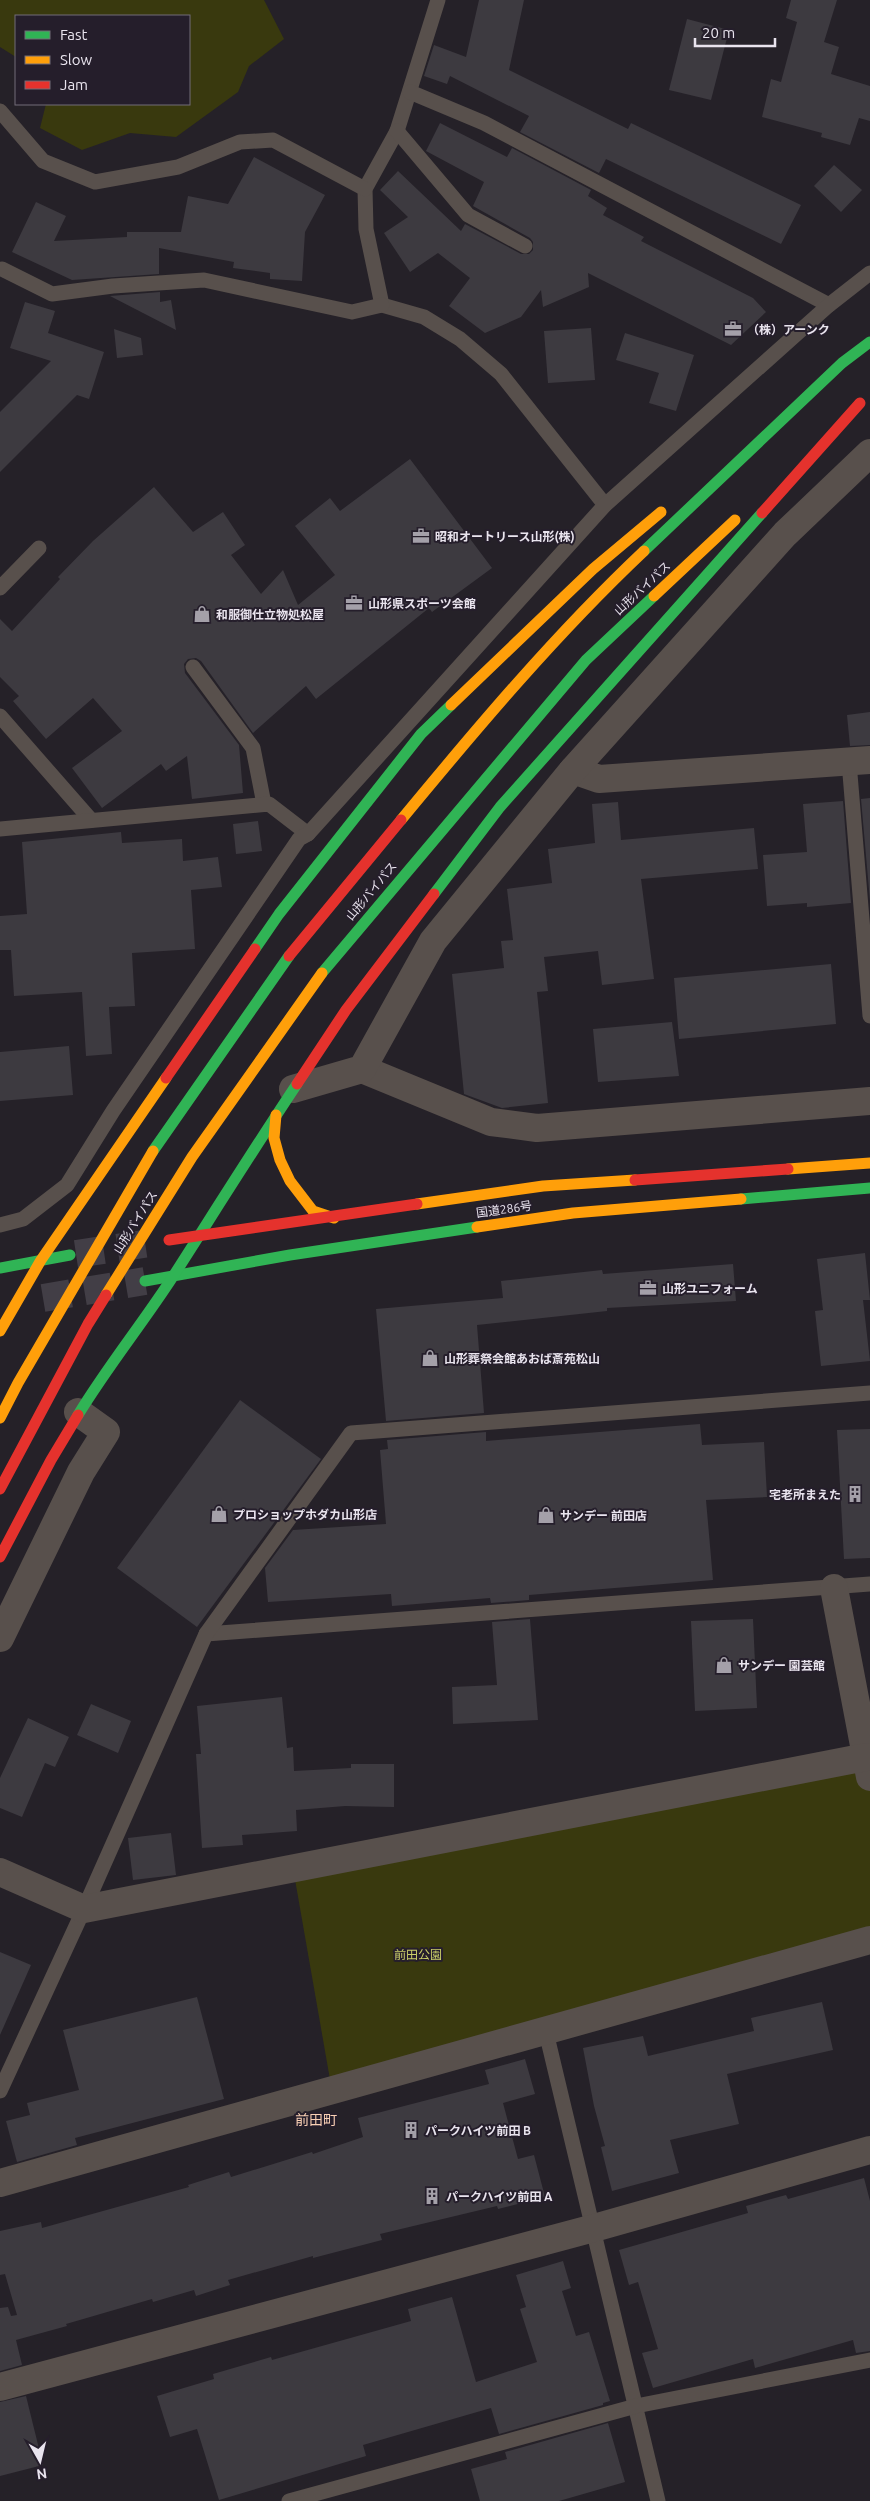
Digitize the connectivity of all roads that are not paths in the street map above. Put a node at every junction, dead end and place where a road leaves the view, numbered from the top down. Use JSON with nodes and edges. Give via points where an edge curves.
{"nodes":[{"id":1,"x":438,"y":0,"type":"edge"},
{"id":2,"x":410,"y":92,"type":"junction"},
{"id":3,"x":0,"y":111,"type":"edge"},
{"id":4,"x":397,"y":132,"type":"junction"},
{"id":5,"x":365,"y":189,"type":"junction"},
{"id":6,"x":524,"y":246,"type":"dead end"},
{"id":7,"x":2,"y":269,"type":"dead end"},
{"id":8,"x":870,"y":273,"type":"edge"},
{"id":9,"x":382,"y":304,"type":"junction"},
{"id":10,"x":829,"y":305,"type":"junction"},
{"id":11,"x":870,"y":342,"type":"edge"},
{"id":12,"x":842,"y":363,"type":"junction"},
{"id":13,"x":870,"y":395,"type":"edge"},
{"id":14,"x":860,"y":403,"type":"junction"},
{"id":15,"x":870,"y":453,"type":"edge"},
{"id":16,"x":706,"y":475,"type":"dead end"},
{"id":17,"x":759,"y":498,"type":"dead end"},
{"id":18,"x":605,"y":505,"type":"junction"},
{"id":19,"x":668,"y":506,"type":"dead end"},
{"id":20,"x":745,"y":511,"type":"dead end"},
{"id":21,"x":39,"y":548,"type":"dead end"},
{"id":22,"x":0,"y":588,"type":"edge"},
{"id":23,"x":193,"y":667,"type":"dead end"},
{"id":24,"x":0,"y":716,"type":"edge"},
{"id":25,"x":859,"y":761,"type":"edge"},
{"id":26,"x":573,"y":770,"type":"junction"},
{"id":27,"x":264,"y":804,"type":"junction"},
{"id":28,"x":92,"y":820,"type":"junction"},
{"id":29,"x":0,"y":829,"type":"edge"},
{"id":30,"x":308,"y":834,"type":"junction"},
{"id":31,"x":870,"y":1016,"type":"edge"},
{"id":32,"x":362,"y":1069,"type":"junction"},
{"id":33,"x":293,"y":1089,"type":"junction"},
{"id":34,"x":870,"y":1100,"type":"edge"},
{"id":35,"x":276,"y":1115,"type":"junction"},
{"id":36,"x":870,"y":1163,"type":"edge"},
{"id":37,"x":870,"y":1188,"type":"edge"},
{"id":38,"x":334,"y":1218,"type":"junction"},
{"id":39,"x":0,"y":1225,"type":"edge"},
{"id":40,"x":198,"y":1236,"type":"junction"},
{"id":41,"x":169,"y":1240,"type":"tunnel mouth"},
{"id":42,"x":70,"y":1255,"type":"tunnel mouth"},
{"id":43,"x":41,"y":1260,"type":"junction"},
{"id":44,"x":0,"y":1268,"type":"edge"},
{"id":45,"x":173,"y":1276,"type":"junction"},
{"id":46,"x":144,"y":1281,"type":"tunnel mouth"},
{"id":47,"x":35,"y":1299,"type":"tunnel mouth"},
{"id":48,"x":18,"y":1302,"type":"junction"},
{"id":49,"x":0,"y":1306,"type":"edge"},
{"id":50,"x":0,"y":1331,"type":"edge"},
{"id":51,"x":870,"y":1393,"type":"edge"},
{"id":52,"x":78,"y":1412,"type":"junction"},
{"id":53,"x":0,"y":1418,"type":"edge"},
{"id":54,"x":0,"y":1489,"type":"edge"},
{"id":55,"x":0,"y":1557,"type":"edge"},
{"id":56,"x":870,"y":1584,"type":"edge"},
{"id":57,"x":834,"y":1588,"type":"junction"},
{"id":58,"x":206,"y":1634,"type":"junction"},
{"id":59,"x":0,"y":1638,"type":"edge"},
{"id":60,"x":868,"y":1767,"type":"edge"},
{"id":61,"x":0,"y":1872,"type":"edge"},
{"id":62,"x":84,"y":1909,"type":"junction"},
{"id":63,"x":870,"y":1940,"type":"edge"},
{"id":64,"x":546,"y":2032,"type":"junction"},
{"id":65,"x":0,"y":2091,"type":"edge"},
{"id":66,"x":870,"y":2150,"type":"edge"},
{"id":67,"x":0,"y":2183,"type":"edge"},
{"id":68,"x":594,"y":2228,"type":"junction"},
{"id":69,"x":870,"y":2360,"type":"edge"},
{"id":70,"x":0,"y":2388,"type":"edge"},
{"id":71,"x":636,"y":2406,"type":"junction"},
{"id":72,"x":289,"y":2501,"type":"edge"},
{"id":73,"x":658,"y":2501,"type":"edge"}],
"edges":[{"from":1,"to":2,"type":"lane"},
{"from":2,"to":4,"type":"lane"},
{"from":2,"to":10,"type":"lane","via":[[484,123]]},
{"from":3,"to":5,"type":"lane","via":[[43,161],[95,182],[178,167],[240,142],[272,140]]},
{"from":4,"to":5,"type":"lane"},
{"from":4,"to":6,"type":"lane","via":[[468,215]]},
{"from":5,"to":9,"type":"lane","via":[[366,229]]},
{"from":7,"to":9,"type":"lane","via":[[52,294],[204,280],[352,312]]},
{"from":8,"to":10,"type":"lane"},
{"from":9,"to":18,"type":"lane","via":[[424,317],[460,339],[501,374]]},
{"from":10,"to":18,"type":"lane"},
{"from":11,"to":12,"type":"highway","name":"山形バイパス"},
{"from":12,"to":16,"type":"highway"},
{"from":12,"to":53,"type":"highway","name":"山形バイパス","via":[[599,594],[449,762],[289,956],[160,1139]]},
{"from":13,"to":14,"type":"highway"},
{"from":14,"to":17,"type":"highway"},
{"from":14,"to":33,"type":"highway","via":[[500,806],[346,1010]]},
{"from":15,"to":26,"type":"street","via":[[785,534]]},
{"from":18,"to":30,"type":"lane"},
{"from":19,"to":43,"type":"highway","via":[[593,569],[421,734],[279,914]]},
{"from":20,"to":54,"type":"highway","name":"山形バイパス","via":[[586,660],[327,966],[192,1157],[88,1324]]},
{"from":21,"to":22,"type":"lane"},
{"from":23,"to":27,"type":"lane","via":[[253,748]]},
{"from":24,"to":28,"type":"lane"},
{"from":25,"to":26,"type":"street","via":[[599,779]]},
{"from":25,"to":31,"type":"lane"},
{"from":26,"to":32,"type":"street","via":[[432,941]]},
{"from":27,"to":28,"type":"lane"},
{"from":27,"to":30,"type":"lane","via":[[269,804]]},
{"from":28,"to":29,"type":"lane"},
{"from":30,"to":39,"type":"lane","via":[[293,847],[113,1111],[67,1185],[22,1219]]},
{"from":32,"to":33,"type":"street"},
{"from":32,"to":34,"type":"street","via":[[491,1122],[538,1128]]},
{"from":33,"to":35,"type":"highway"},
{"from":35,"to":38,"type":"highway","via":[[274,1138],[290,1181],[313,1211]]},
{"from":35,"to":40,"type":"highway"},
{"from":36,"to":38,"type":"highway","name":"国道286号","via":[[543,1186]]},
{"from":37,"to":45,"type":"highway","name":"国道286号","via":[[573,1213],[290,1255]]},
{"from":38,"to":40,"type":"highway","name":"国道286号"},
{"from":40,"to":41,"type":"highway","name":"国道286号"},
{"from":40,"to":45,"type":"highway"},
{"from":42,"to":43,"type":"highway"},
{"from":43,"to":44,"type":"highway"},
{"from":43,"to":48,"type":"highway"},
{"from":45,"to":46,"type":"highway","name":"国道286号"},
{"from":45,"to":52,"type":"highway"},
{"from":47,"to":48,"type":"highway"},
{"from":48,"to":49,"type":"highway"},
{"from":48,"to":50,"type":"highway"},
{"from":51,"to":58,"type":"lane","via":[[351,1433]]},
{"from":52,"to":55,"type":"highway"},
{"from":52,"to":59,"type":"street","via":[[106,1432],[81,1472]]},
{"from":56,"to":57,"type":"lane"},
{"from":57,"to":58,"type":"lane"},
{"from":57,"to":60,"type":"street"},
{"from":58,"to":62,"type":"lane"},
{"from":60,"to":62,"type":"street"},
{"from":61,"to":62,"type":"street"},
{"from":62,"to":65,"type":"lane"},
{"from":63,"to":64,"type":"street"},
{"from":64,"to":67,"type":"street"},
{"from":64,"to":68,"type":"lane"},
{"from":66,"to":68,"type":"street"},
{"from":68,"to":70,"type":"street"},
{"from":68,"to":71,"type":"lane"},
{"from":69,"to":71,"type":"lane"},
{"from":71,"to":72,"type":"lane"},
{"from":71,"to":73,"type":"lane"}]}
